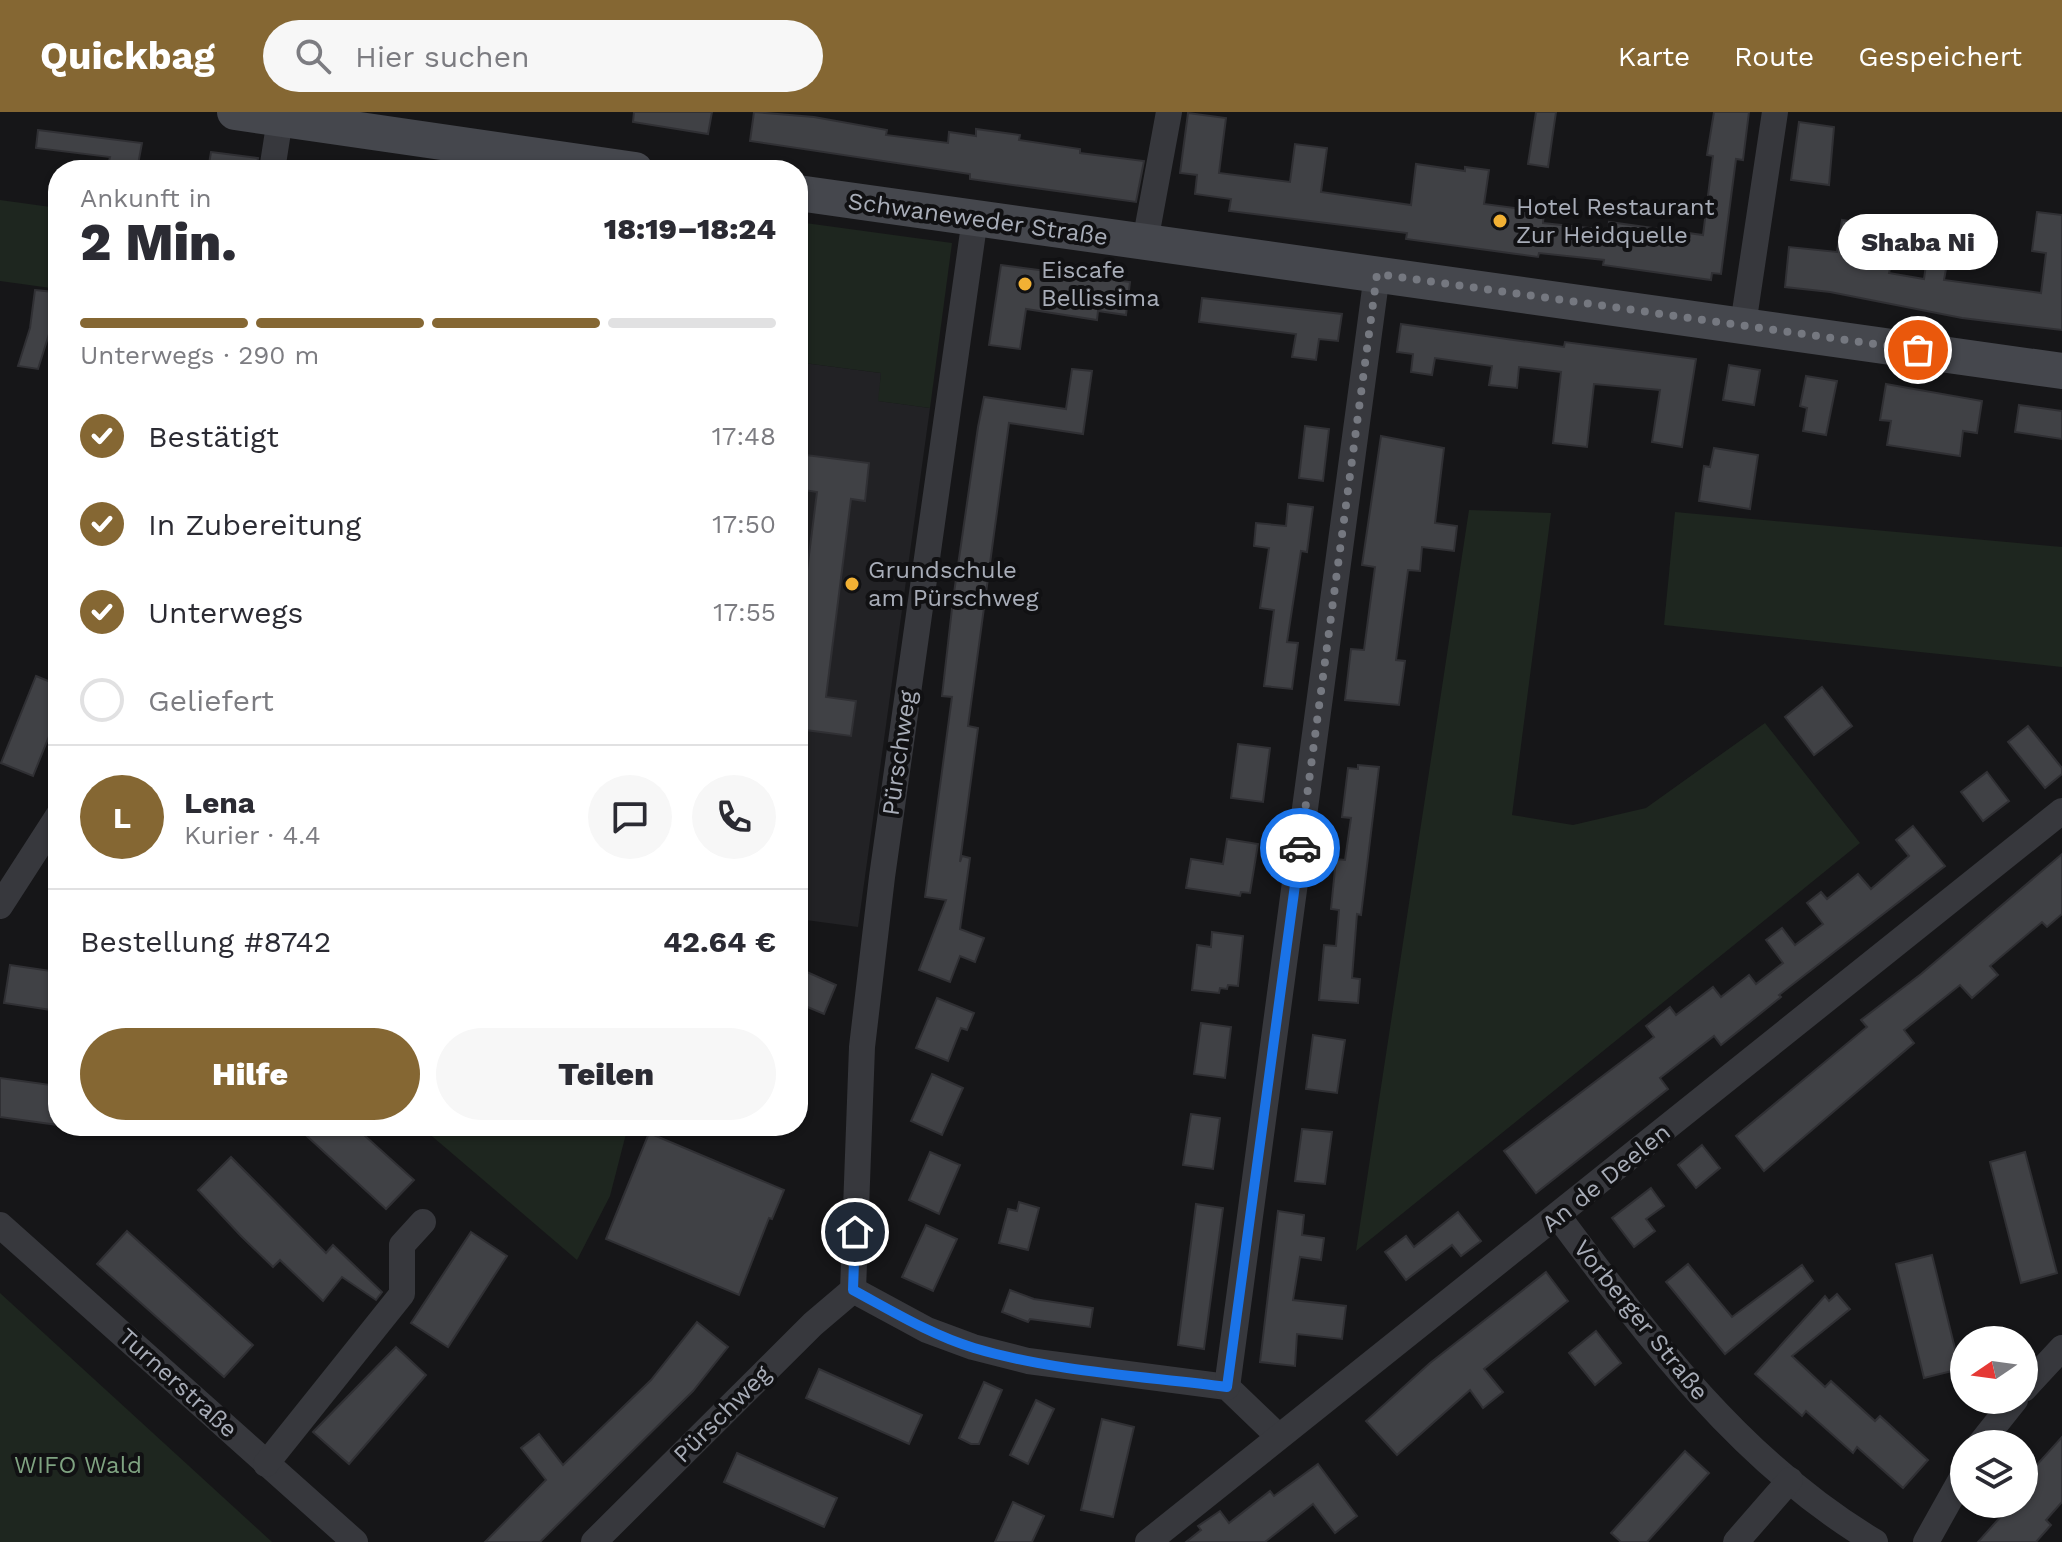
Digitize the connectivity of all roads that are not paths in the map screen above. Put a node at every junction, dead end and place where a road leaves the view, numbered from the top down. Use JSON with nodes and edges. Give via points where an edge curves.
{"nodes":[{"id":1,"x":235,"y":112,"type":"edge"},
{"id":2,"x":1169,"y":112,"type":"edge"},
{"id":3,"x":1775,"y":112,"type":"edge"},
{"id":4,"x":280,"y":119,"type":"junction"},
{"id":5,"x":351,"y":120,"type":"edge"},
{"id":6,"x":274,"y":160,"type":"edge"},
{"id":7,"x":578,"y":160,"type":"edge"},
{"id":8,"x":808,"y":194,"type":"edge"},
{"id":9,"x":975,"y":218,"type":"junction"},
{"id":10,"x":1145,"y":242,"type":"junction"},
{"id":11,"x":1377,"y":274,"type":"junction"},
{"id":12,"x":1743,"y":325,"type":"junction"},
{"id":13,"x":2062,"y":371,"type":"edge"},
{"id":14,"x":2062,"y":811,"type":"edge"},
{"id":15,"x":48,"y":832,"type":"edge"},
{"id":16,"x":0,"y":906,"type":"edge"},
{"id":17,"x":1558,"y":1216,"type":"junction"},
{"id":18,"x":423,"y":1222,"type":"dead end"},
{"id":19,"x":0,"y":1225,"type":"edge"},
{"id":20,"x":853,"y":1290,"type":"junction"},
{"id":21,"x":2062,"y":1348,"type":"edge"},
{"id":22,"x":2038,"y":1374,"type":"edge"},
{"id":23,"x":1227,"y":1387,"type":"junction"},
{"id":24,"x":2004,"y":1414,"type":"edge"},
{"id":25,"x":1991,"y":1430,"type":"edge"},
{"id":26,"x":1278,"y":1436,"type":"junction"},
{"id":27,"x":266,"y":1464,"type":"junction"},
{"id":28,"x":1790,"y":1480,"type":"junction"},
{"id":29,"x":1950,"y":1499,"type":"edge"},
{"id":30,"x":355,"y":1542,"type":"edge"},
{"id":31,"x":594,"y":1542,"type":"edge"},
{"id":32,"x":1148,"y":1542,"type":"edge"},
{"id":33,"x":1736,"y":1542,"type":"edge"},
{"id":34,"x":1875,"y":1542,"type":"edge"},
{"id":35,"x":1926,"y":1542,"type":"edge"}],
"edges":[{"from":1,"to":4,"type":"main road"},
{"from":2,"to":10,"type":"street"},
{"from":3,"to":12,"type":"street"},
{"from":4,"to":5,"type":"main road"},
{"from":4,"to":6,"type":"street"},
{"from":5,"to":7,"type":"main road"},
{"from":8,"to":9,"type":"main road","name":"Schwaneweder Straße"},
{"from":9,"to":10,"type":"main road","name":"Schwaneweder Straße"},
{"from":9,"to":20,"type":"street","name":"Pürschweg","via":[[862,1047]]},
{"from":10,"to":11,"type":"main road","name":"Schwaneweder Straße"},
{"from":11,"to":12,"type":"main road","name":"Schwaneweder Straße"},
{"from":11,"to":23,"type":"street"},
{"from":12,"to":13,"type":"main road","name":"Schwaneweder Straße"},
{"from":14,"to":17,"type":"street","name":"An de Deelen"},
{"from":15,"to":16,"type":"street"},
{"from":17,"to":26,"type":"street","name":"An de Deelen"},
{"from":17,"to":28,"type":"street","name":"Vorberger Straße","via":[[1659,1351],[1723,1421]]},
{"from":18,"to":27,"type":"street","via":[[402,1245],[402,1294]]},
{"from":19,"to":27,"type":"street","name":"Turnerstraße"},
{"from":20,"to":23,"type":"street","via":[[927,1330],[973,1347],[1028,1361]]},
{"from":20,"to":31,"type":"street","name":"Pürschweg"},
{"from":21,"to":22,"type":"street"},
{"from":23,"to":26,"type":"street"},
{"from":24,"to":25,"type":"street"},
{"from":26,"to":32,"type":"street","name":"An de Deelen"},
{"from":27,"to":30,"type":"street","name":"Turnerstraße"},
{"from":28,"to":33,"type":"street"},
{"from":28,"to":34,"type":"street","name":"Vorberger Straße"},
{"from":29,"to":35,"type":"street"}]}
